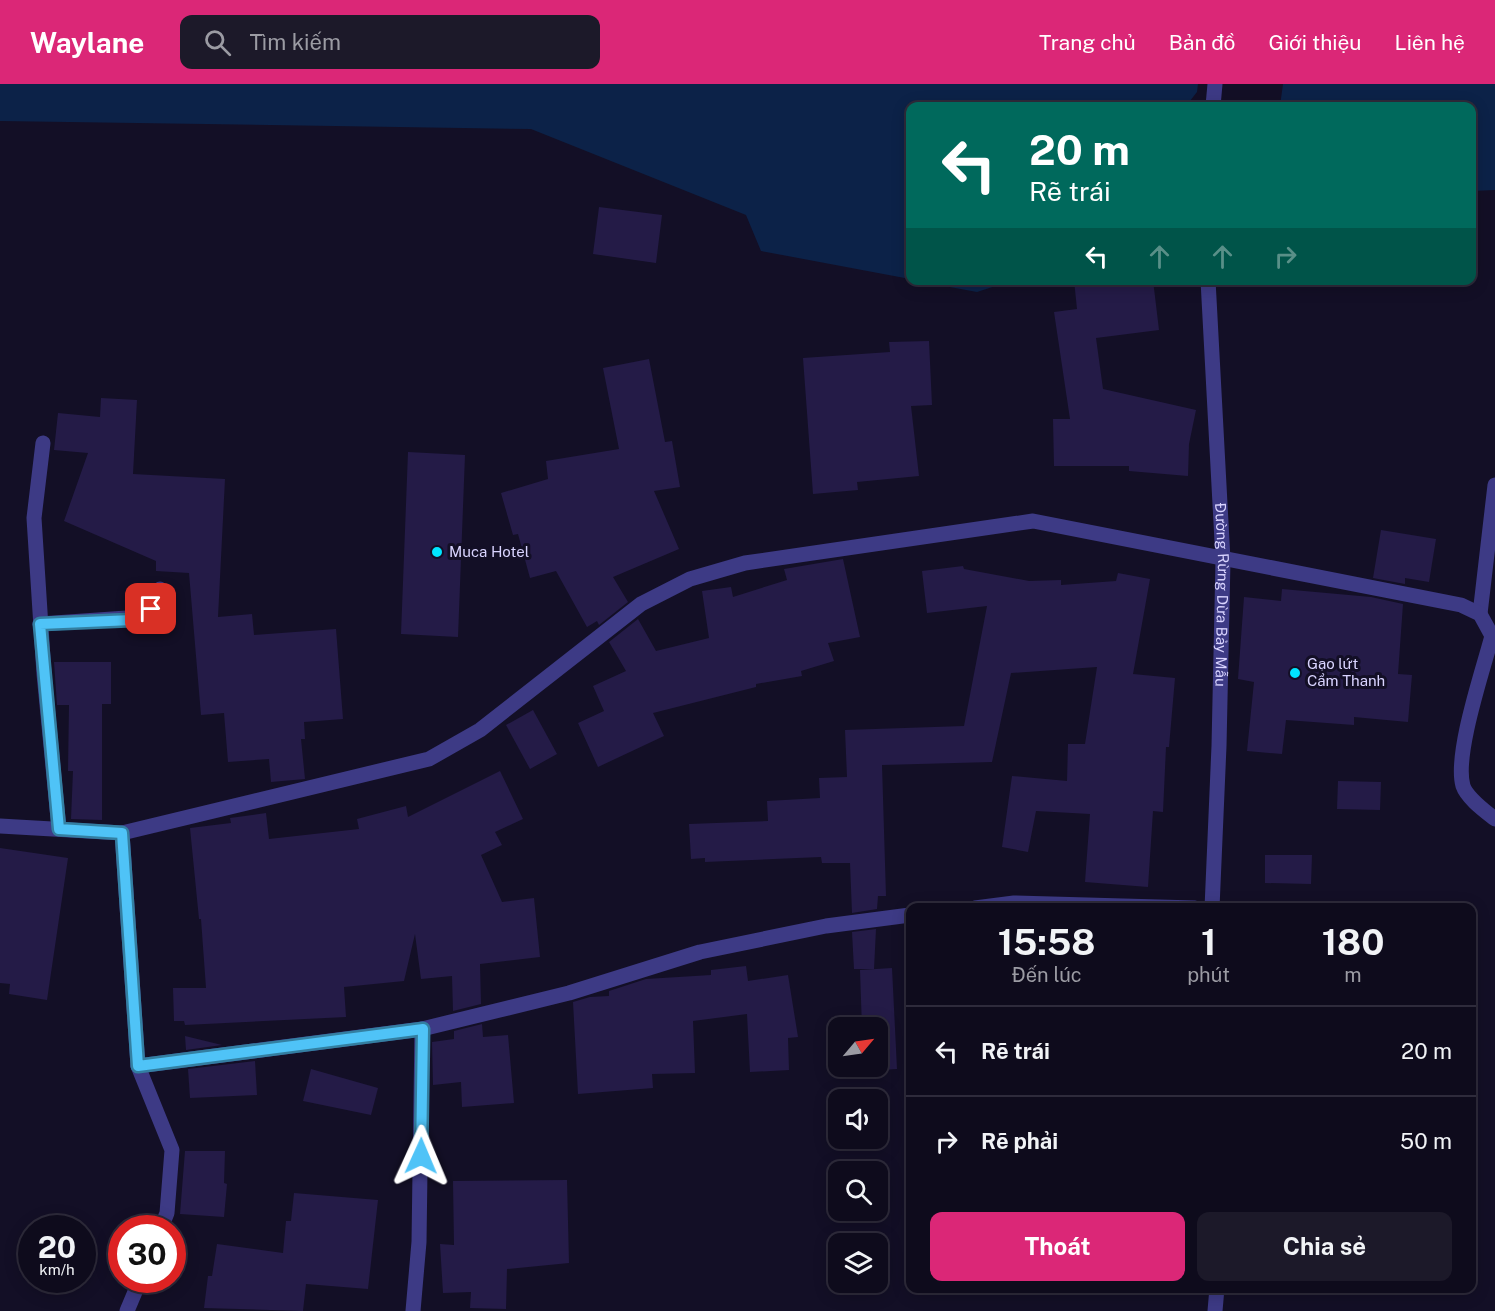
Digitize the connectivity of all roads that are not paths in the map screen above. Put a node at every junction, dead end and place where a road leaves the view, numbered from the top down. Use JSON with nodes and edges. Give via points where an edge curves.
{"nodes":[{"id":1,"x":1215,"y":84,"type":"edge"},
{"id":2,"x":1213,"y":102,"type":"edge"},
{"id":3,"x":1208,"y":285,"type":"edge"},
{"id":4,"x":44,"y":443,"type":"dead end"},
{"id":5,"x":1495,"y":485,"type":"edge"},
{"id":6,"x":1223,"y":560,"type":"junction"},
{"id":7,"x":160,"y":590,"type":"dead end"},
{"id":8,"x":1480,"y":614,"type":"junction"},
{"id":9,"x":40,"y":624,"type":"junction"},
{"id":10,"x":1495,"y":819,"type":"edge"},
{"id":11,"x":0,"y":826,"type":"edge"},
{"id":12,"x":59,"y":829,"type":"junction"},
{"id":13,"x":122,"y":833,"type":"junction"},
{"id":14,"x":1212,"y":903,"type":"edge"},
{"id":15,"x":906,"y":916,"type":"edge"},
{"id":16,"x":423,"y":1029,"type":"junction"},
{"id":17,"x":138,"y":1066,"type":"junction"},
{"id":18,"x":166,"y":1215,"type":"edge"},
{"id":19,"x":135,"y":1293,"type":"edge"},
{"id":20,"x":1217,"y":1293,"type":"edge"},
{"id":21,"x":127,"y":1311,"type":"edge"},
{"id":22,"x":413,"y":1311,"type":"edge"},
{"id":23,"x":1215,"y":1311,"type":"edge"}],
"edges":[{"from":1,"to":2,"type":"street"},
{"from":3,"to":6,"type":"street","name":"Đường Rừng Dừa Bảy Mẫu"},
{"from":4,"to":9,"type":"street","via":[[34,518]]},
{"from":5,"to":8,"type":"street"},
{"from":6,"to":8,"type":"street","via":[[1461,605]]},
{"from":6,"to":13,"type":"street","via":[[1033,521],[746,563],[690,579],[641,604],[480,730],[429,759]]},
{"from":6,"to":14,"type":"street","name":"Đường Rừng Dừa Bảy Mẫu"},
{"from":7,"to":9,"type":"street","via":[[151,609],[141,617]]},
{"from":8,"to":10,"type":"street","via":[[1492,636],[1463,752],[1463,786]]},
{"from":9,"to":12,"type":"street"},
{"from":11,"to":12,"type":"street"},
{"from":12,"to":13,"type":"street"},
{"from":13,"to":17,"type":"street"},
{"from":15,"to":16,"type":"street","via":[[825,926],[700,952],[569,993]]},
{"from":16,"to":17,"type":"street"},
{"from":16,"to":22,"type":"street","via":[[419,1242]]},
{"from":17,"to":18,"type":"street","via":[[172,1150]]},
{"from":19,"to":21,"type":"street"},
{"from":20,"to":23,"type":"street"}]}
